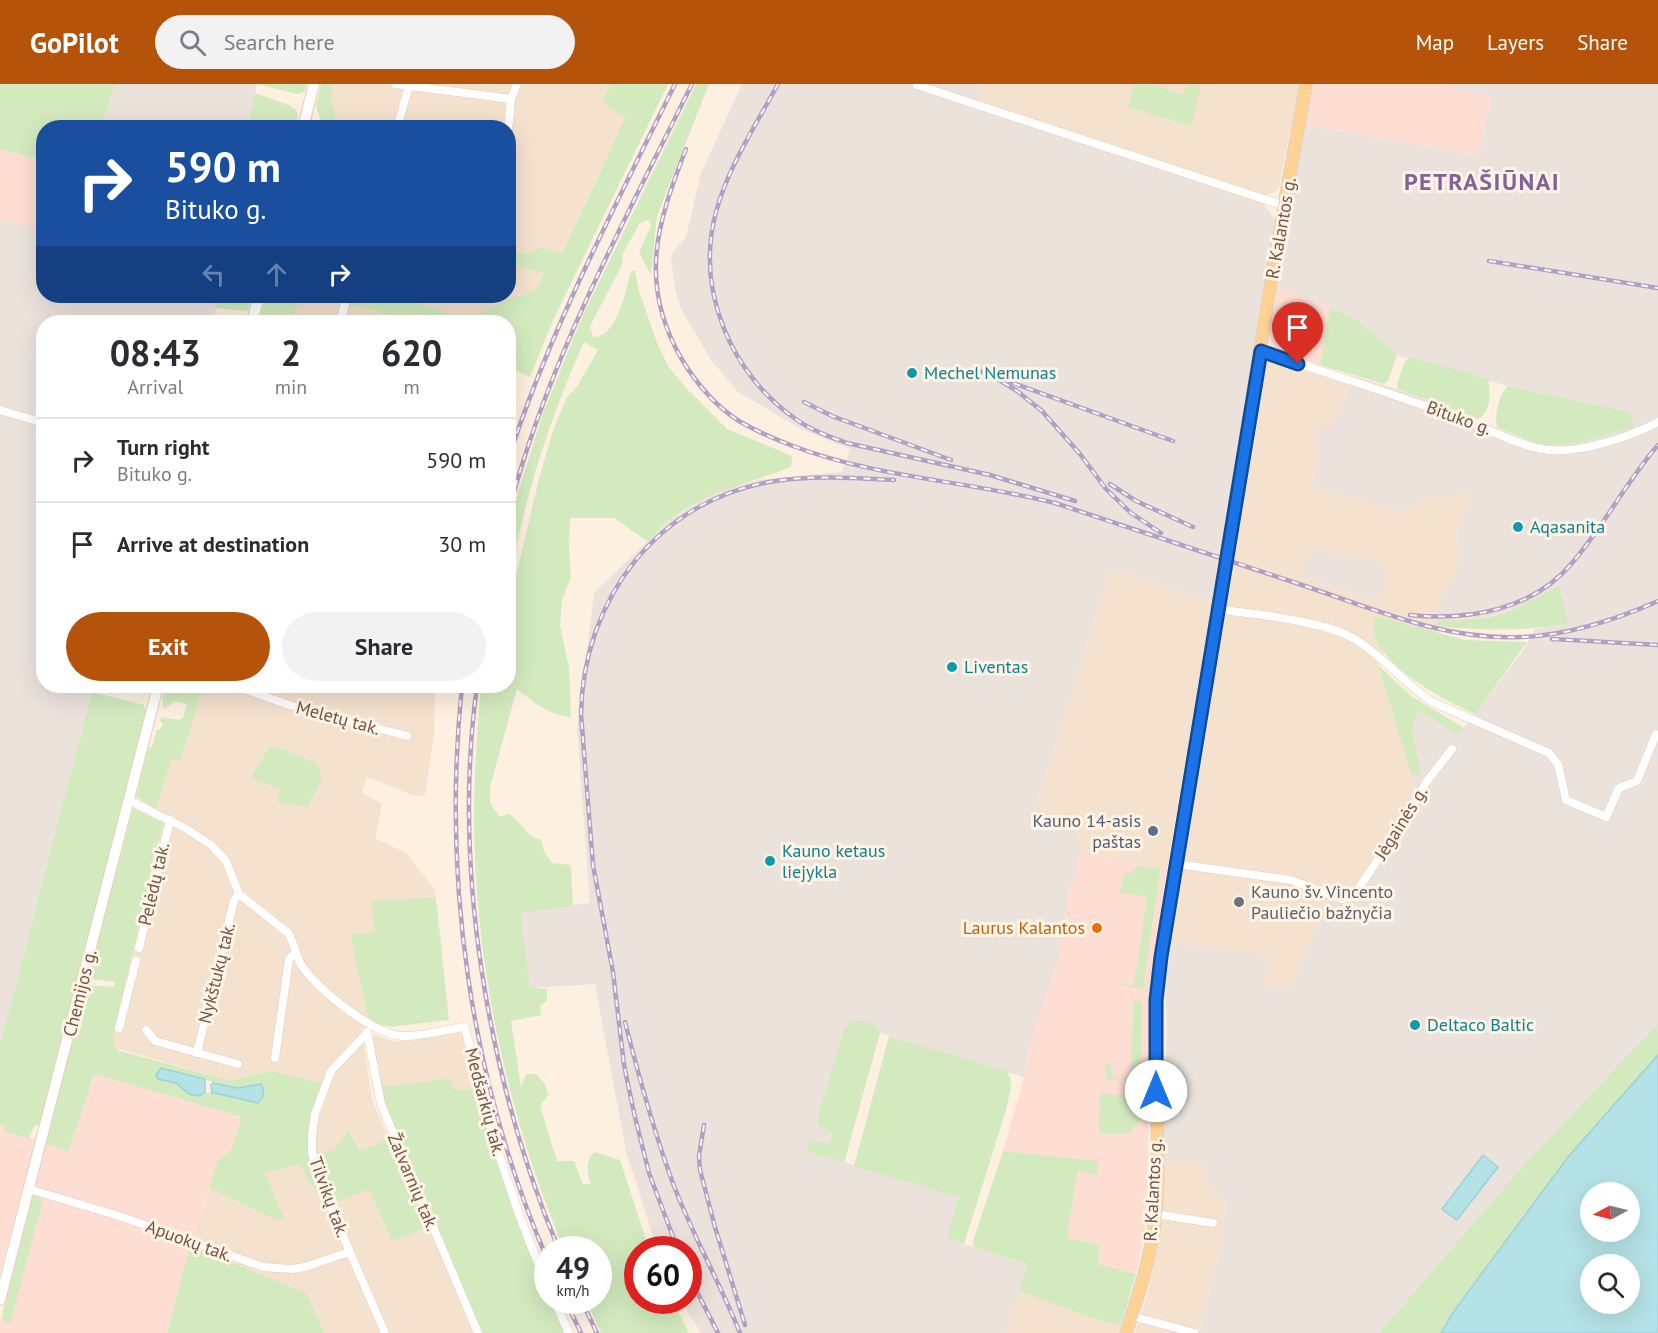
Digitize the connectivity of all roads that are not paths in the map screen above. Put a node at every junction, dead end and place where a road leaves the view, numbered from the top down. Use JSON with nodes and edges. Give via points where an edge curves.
{"nodes":[{"id":1,"x":314,"y":84,"type":"edge"},
{"id":2,"x":395,"y":84,"type":"edge"},
{"id":3,"x":517,"y":84,"type":"edge"},
{"id":4,"x":1306,"y":84,"type":"edge"},
{"id":5,"x":917,"y":85,"type":"edge"},
{"id":6,"x":409,"y":86,"type":"junction"},
{"id":7,"x":511,"y":99,"type":"junction"},
{"id":8,"x":305,"y":120,"type":"edge"},
{"id":9,"x":399,"y":120,"type":"edge"},
{"id":10,"x":509,"y":120,"type":"edge"},
{"id":11,"x":1285,"y":206,"type":"junction"},
{"id":12,"x":1261,"y":351,"type":"junction"},
{"id":13,"x":0,"y":410,"type":"edge"},
{"id":14,"x":36,"y":421,"type":"edge"},
{"id":15,"x":1658,"y":422,"type":"edge"},
{"id":16,"x":1218,"y":609,"type":"junction"},
{"id":17,"x":156,"y":693,"type":"edge"},
{"id":18,"x":256,"y":693,"type":"edge"},
{"id":19,"x":1658,"y":735,"type":"edge"},
{"id":20,"x":407,"y":736,"type":"dead end"},
{"id":21,"x":1452,"y":749,"type":"dead end"},
{"id":22,"x":128,"y":800,"type":"junction"},
{"id":23,"x":170,"y":820,"type":"junction"},
{"id":24,"x":1176,"y":864,"type":"junction"},
{"id":25,"x":239,"y":894,"type":"junction"},
{"id":26,"x":139,"y":948,"type":"dead end"},
{"id":27,"x":295,"y":953,"type":"junction"},
{"id":28,"x":136,"y":961,"type":"dead end"},
{"id":29,"x":119,"y":1028,"type":"dead end"},
{"id":30,"x":146,"y":1030,"type":"dead end"},
{"id":31,"x":368,"y":1030,"type":"junction"},
{"id":32,"x":197,"y":1053,"type":"junction"},
{"id":33,"x":275,"y":1058,"type":"dead end"},
{"id":34,"x":238,"y":1064,"type":"dead end"},
{"id":35,"x":29,"y":1188,"type":"junction"},
{"id":36,"x":1155,"y":1214,"type":"junction"},
{"id":37,"x":1213,"y":1223,"type":"dead end"},
{"id":38,"x":349,"y":1252,"type":"junction"},
{"id":39,"x":534,"y":1252,"type":"edge"},
{"id":40,"x":0,"y":1300,"type":"edge"},
{"id":41,"x":560,"y":1314,"type":"edge"},
{"id":42,"x":1132,"y":1316,"type":"junction"},
{"id":43,"x":385,"y":1333,"type":"edge"},
{"id":44,"x":478,"y":1333,"type":"edge"},
{"id":45,"x":569,"y":1333,"type":"edge"},
{"id":46,"x":1126,"y":1333,"type":"edge"},
{"id":47,"x":1195,"y":1333,"type":"edge"}],
"edges":[{"from":1,"to":8,"type":"main road"},
{"from":2,"to":6,"type":"street"},
{"from":3,"to":7,"type":"street"},
{"from":4,"to":11,"type":"main road","name":"R. Kalantos g."},
{"from":5,"to":11,"type":"street"},
{"from":6,"to":7,"type":"street"},
{"from":6,"to":9,"type":"street"},
{"from":7,"to":10,"type":"street"},
{"from":11,"to":12,"type":"main road","name":"R. Kalantos g."},
{"from":12,"to":15,"type":"street","name":"Bituko g.","via":[[1459,417],[1538,449],[1565,450],[1599,444]]},
{"from":12,"to":16,"type":"main road","name":"R. Kalantos g."},
{"from":13,"to":14,"type":"street"},
{"from":16,"to":19,"type":"street","via":[[1337,631],[1372,651],[1431,702],[1549,753],[1558,764],[1566,800],[1606,817],[1619,788],[1636,781]]},
{"from":16,"to":24,"type":"main road","name":"R. Kalantos g."},
{"from":17,"to":22,"type":"main road","name":"Chemijos g."},
{"from":18,"to":20,"type":"street","name":"Meletų tak."},
{"from":21,"to":24,"type":"street","name":"Jėgainės g.","via":[[1353,897],[1341,898],[1291,880]]},
{"from":22,"to":23,"type":"street"},
{"from":22,"to":35,"type":"main road","name":"Chemijos g."},
{"from":23,"to":25,"type":"street","via":[[219,852]]},
{"from":23,"to":26,"type":"street","name":"Pelėdų tak."},
{"from":24,"to":36,"type":"main road","name":"R. Kalantos g.","via":[[1156,1000]]},
{"from":25,"to":27,"type":"street","name":"Medšarkių tak.","via":[[288,933]]},
{"from":25,"to":32,"type":"street","name":"Nykštukų tak.","via":[[234,900]]},
{"from":27,"to":31,"type":"street","name":"Medšarkių tak.","via":[[310,976]]},
{"from":27,"to":33,"type":"street","via":[[289,959]]},
{"from":28,"to":29,"type":"street"},
{"from":30,"to":32,"type":"street","via":[[155,1041]]},
{"from":31,"to":38,"type":"street","name":"Tilvikų tak.","via":[[331,1071],[315,1114],[312,1135],[316,1171]]},
{"from":31,"to":39,"type":"street","name":"Medšarkių tak.","via":[[403,1036],[465,1027],[482,1102],[512,1199]]},
{"from":31,"to":44,"type":"street","name":"Žalvarnių tak.","via":[[381,1104]]},
{"from":32,"to":34,"type":"street"},
{"from":35,"to":38,"type":"street","name":"Apuokų tak.","via":[[122,1216],[263,1267],[305,1267]]},
{"from":35,"to":40,"type":"main road","name":"Chemijos g."},
{"from":36,"to":37,"type":"street"},
{"from":36,"to":42,"type":"main road","name":"R. Kalantos g.","via":[[1147,1264]]},
{"from":38,"to":43,"type":"street","name":"Tilvikų tak."},
{"from":41,"to":45,"type":"street"},
{"from":42,"to":46,"type":"main road","name":"R. Kalantos g."},
{"from":42,"to":47,"type":"street"}]}
